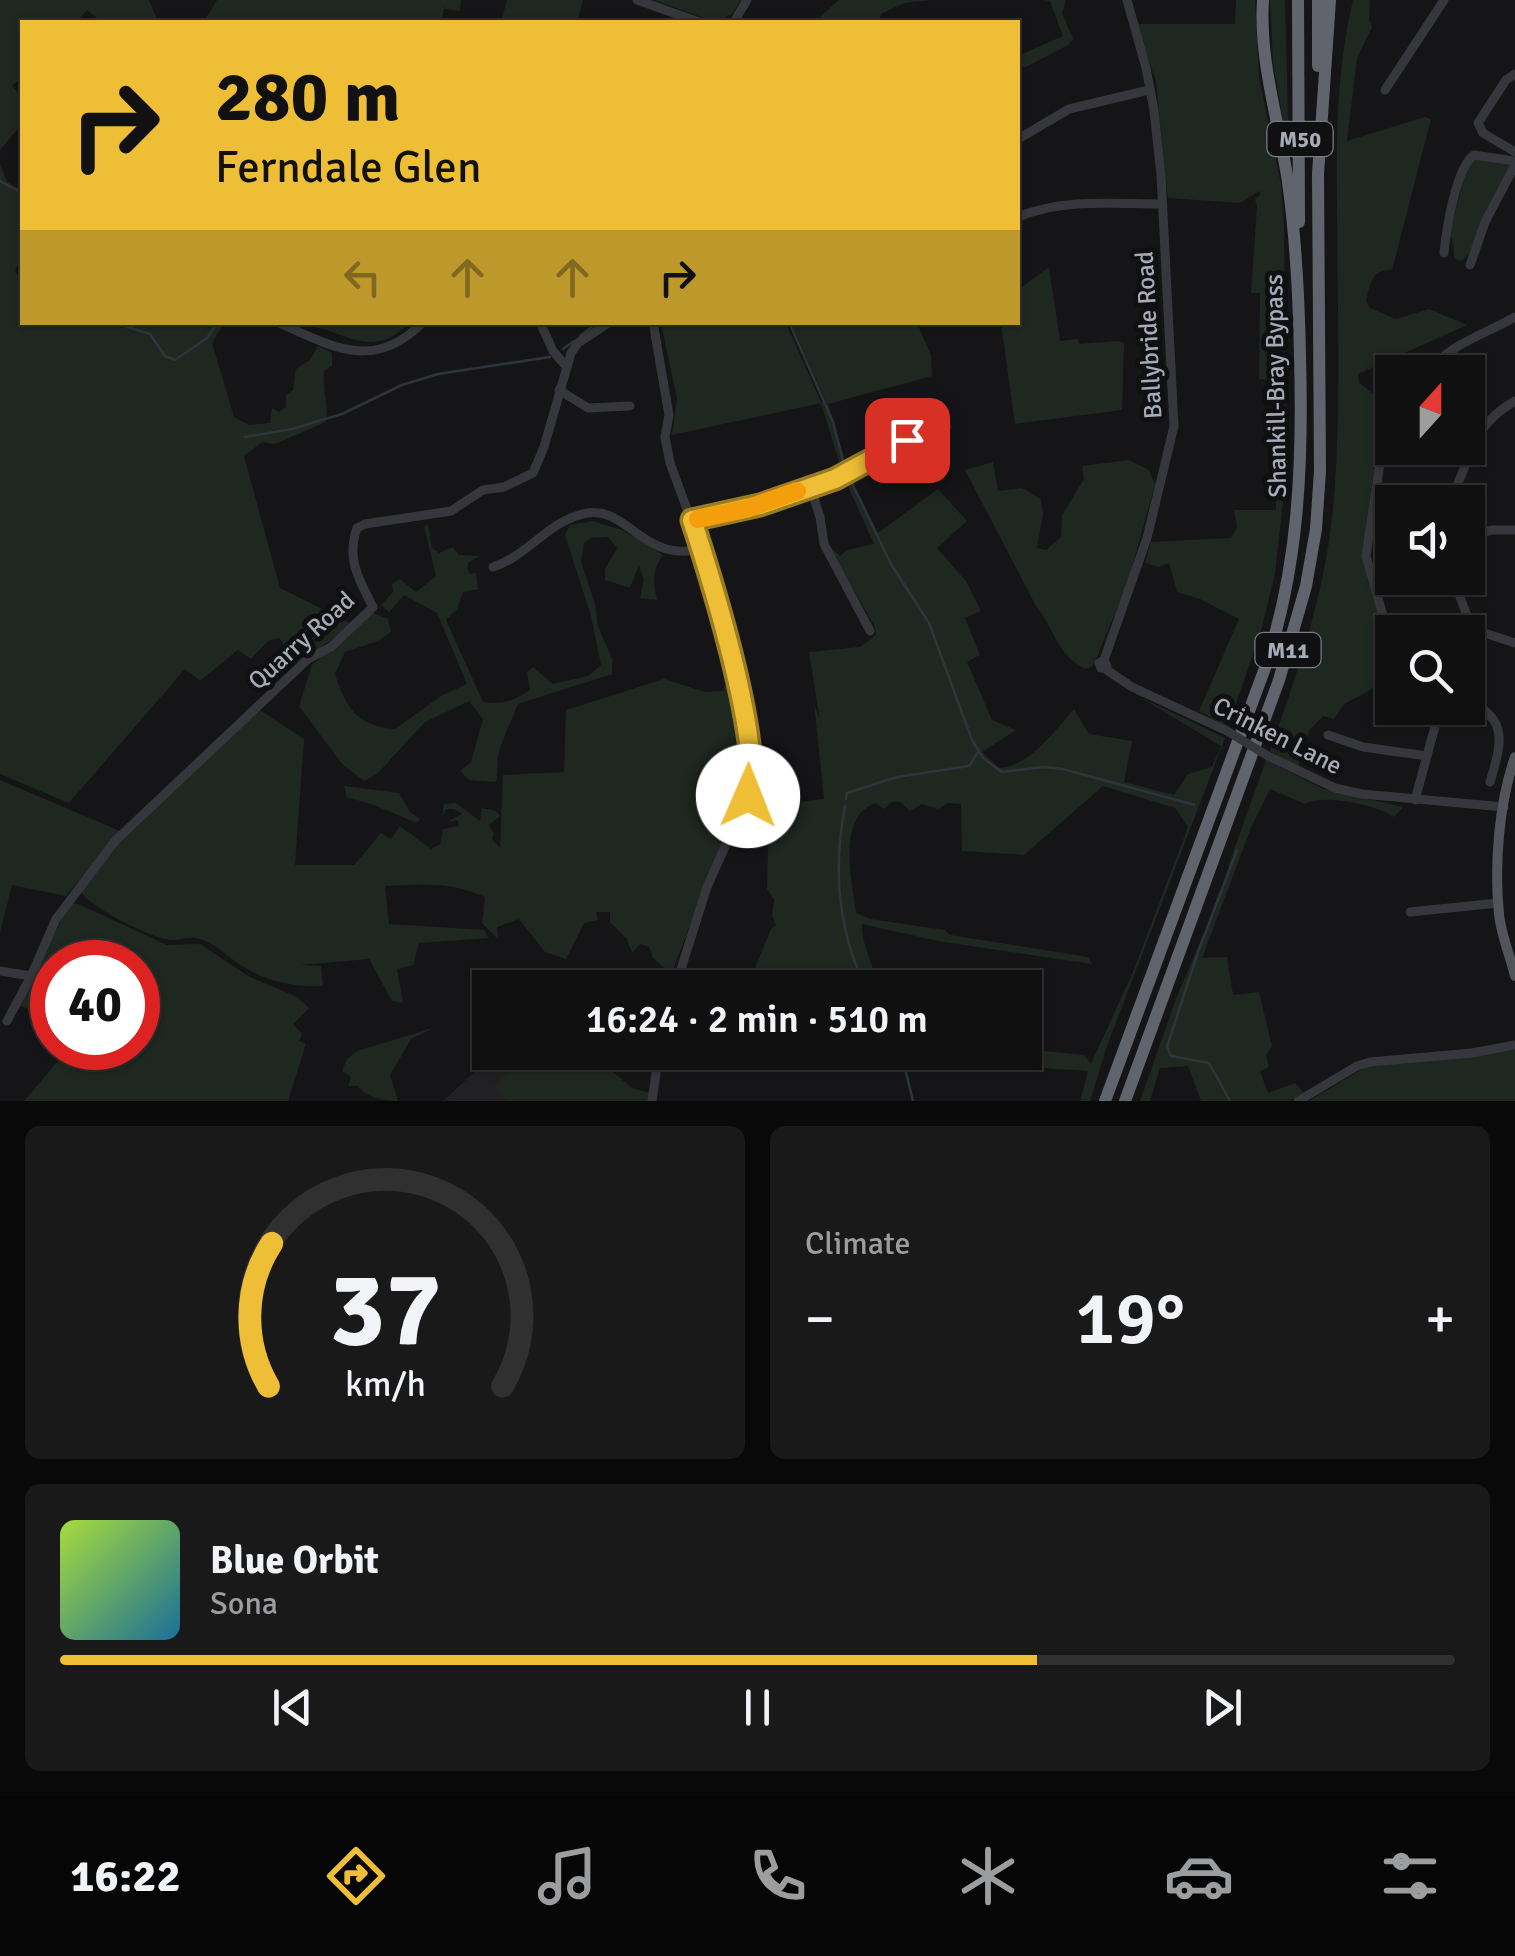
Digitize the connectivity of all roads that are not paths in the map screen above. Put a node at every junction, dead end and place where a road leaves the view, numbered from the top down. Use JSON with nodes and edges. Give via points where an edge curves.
{"nodes":[{"id":1,"x":637,"y":0,"type":"edge"},
{"id":2,"x":1127,"y":0,"type":"edge"},
{"id":3,"x":1263,"y":0,"type":"edge"},
{"id":4,"x":1298,"y":0,"type":"edge"},
{"id":5,"x":1318,"y":0,"type":"edge"},
{"id":6,"x":1330,"y":0,"type":"edge"},
{"id":7,"x":1444,"y":0,"type":"edge"},
{"id":8,"x":694,"y":20,"type":"edge"},
{"id":9,"x":1515,"y":74,"type":"edge"},
{"id":10,"x":1149,"y":90,"type":"junction"},
{"id":11,"x":1385,"y":90,"type":"dead end"},
{"id":12,"x":1020,"y":138,"type":"edge"},
{"id":13,"x":1515,"y":152,"type":"edge"},
{"id":14,"x":1515,"y":163,"type":"edge"},
{"id":15,"x":1318,"y":174,"type":"junction"},
{"id":16,"x":1161,"y":204,"type":"junction"},
{"id":17,"x":1020,"y":215,"type":"edge"},
{"id":18,"x":1444,"y":253,"type":"dead end"},
{"id":19,"x":1470,"y":265,"type":"dead end"},
{"id":20,"x":1298,"y":279,"type":"junction"},
{"id":21,"x":1515,"y":317,"type":"edge"},
{"id":22,"x":284,"y":325,"type":"edge"},
{"id":23,"x":419,"y":325,"type":"edge"},
{"id":24,"x":541,"y":325,"type":"edge"},
{"id":25,"x":605,"y":325,"type":"edge"},
{"id":26,"x":654,"y":325,"type":"edge"},
{"id":27,"x":1446,"y":355,"type":"edge"},
{"id":28,"x":565,"y":365,"type":"junction"},
{"id":29,"x":559,"y":390,"type":"junction"},
{"id":30,"x":617,"y":393,"type":"dead end"},
{"id":31,"x":1515,"y":401,"type":"edge"},
{"id":32,"x":618,"y":406,"type":"junction"},
{"id":33,"x":630,"y":406,"type":"dead end"},
{"id":34,"x":947,"y":427,"type":"dead end"},
{"id":35,"x":1380,"y":465,"type":"edge"},
{"id":36,"x":1458,"y":485,"type":"edge"},
{"id":37,"x":810,"y":486,"type":"junction"},
{"id":38,"x":692,"y":520,"type":"junction"},
{"id":39,"x":1515,"y":530,"type":"edge"},
{"id":40,"x":1485,"y":533,"type":"edge"},
{"id":41,"x":701,"y":549,"type":"junction"},
{"id":42,"x":494,"y":566,"type":"dead end"},
{"id":43,"x":1459,"y":595,"type":"edge"},
{"id":44,"x":1383,"y":615,"type":"edge"},
{"id":45,"x":870,"y":631,"type":"dead end"},
{"id":46,"x":1515,"y":644,"type":"edge"},
{"id":47,"x":1104,"y":664,"type":"joint"},
{"id":48,"x":1485,"y":709,"type":"edge"},
{"id":49,"x":1435,"y":725,"type":"edge"},
{"id":50,"x":1328,"y":735,"type":"dead end"},
{"id":51,"x":1427,"y":756,"type":"junction"},
{"id":52,"x":1515,"y":757,"type":"edge"},
{"id":53,"x":1490,"y":782,"type":"dead end"},
{"id":54,"x":1415,"y":800,"type":"junction"},
{"id":55,"x":1504,"y":807,"type":"junction"},
{"id":56,"x":1498,"y":903,"type":"junction"},
{"id":57,"x":1410,"y":912,"type":"dead end"},
{"id":58,"x":47,"y":940,"type":"edge"},
{"id":59,"x":681,"y":970,"type":"edge"},
{"id":60,"x":0,"y":971,"type":"edge"},
{"id":61,"x":30,"y":976,"type":"edge"},
{"id":62,"x":1515,"y":976,"type":"edge"},
{"id":63,"x":30,"y":978,"type":"edge"},
{"id":64,"x":6,"y":1020,"type":"dead end"},
{"id":65,"x":1515,"y":1045,"type":"edge"},
{"id":66,"x":656,"y":1070,"type":"edge"},
{"id":67,"x":652,"y":1101,"type":"edge"},
{"id":68,"x":1106,"y":1101,"type":"edge"},
{"id":69,"x":1125,"y":1101,"type":"edge"},
{"id":70,"x":1298,"y":1101,"type":"edge"}],
"edges":[{"from":1,"to":8,"type":"street"},
{"from":2,"to":10,"type":"street","name":"Ballybride Road"},
{"from":3,"to":20,"type":"highway","name":"Shankill-Bray Bypass","number":"M11","via":[[1263,51]]},
{"from":4,"to":20,"type":"highway","number":"M50"},
{"from":5,"to":15,"type":"highway","number":"M50"},
{"from":6,"to":15,"type":"highway","name":"Shankill-Bray Bypass","number":"M11"},
{"from":7,"to":11,"type":"street"},
{"from":9,"to":13,"type":"street","via":[[1478,123]]},
{"from":10,"to":12,"type":"street","via":[[1069,109]]},
{"from":10,"to":16,"type":"street","name":"Ballybride Road"},
{"from":14,"to":18,"type":"street","via":[[1474,154],[1467,160]]},
{"from":14,"to":19,"type":"street"},
{"from":15,"to":69,"type":"highway","name":"Shankill-Bray Bypass","number":"M11","via":[[1320,471],[1306,586],[1279,680]]},
{"from":16,"to":17,"type":"street","via":[[1071,203]]},
{"from":16,"to":47,"type":"street","name":"Ballybride Road","via":[[1174,426],[1148,538]]},
{"from":20,"to":68,"type":"highway","name":"Shankill-Bray Bypass","number":"M11","via":[[1301,482],[1286,595],[1266,668]]},
{"from":21,"to":27,"type":"street"},
{"from":22,"to":23,"type":"street","via":[[362,352],[393,346]]},
{"from":24,"to":28,"type":"street"},
{"from":25,"to":28,"type":"street","name":"Quarry Road","via":[[578,343]]},
{"from":26,"to":38,"type":"street","via":[[670,463]]},
{"from":28,"to":29,"type":"street","name":"Quarry Road"},
{"from":29,"to":32,"type":"street","via":[[588,408]]},
{"from":29,"to":58,"type":"street","name":"Quarry Road","via":[[533,473],[483,490],[451,511],[357,528],[354,569],[373,606],[115,841]]},
{"from":30,"to":32,"type":"street"},
{"from":31,"to":36,"type":"street","via":[[1478,435]]},
{"from":32,"to":33,"type":"street"},
{"from":34,"to":37,"type":"street"},
{"from":35,"to":44,"type":"street","via":[[1366,556]]},
{"from":37,"to":38,"type":"street"},
{"from":37,"to":45,"type":"street","via":[[831,560]]},
{"from":38,"to":41,"type":"street"},
{"from":39,"to":40,"type":"street"},
{"from":41,"to":42,"type":"street","via":[[654,546],[611,516],[591,512]]},
{"from":41,"to":59,"type":"street","via":[[754,772]]},
{"from":43,"to":46,"type":"street","via":[[1472,629]]},
{"from":47,"to":54,"type":"street","name":"Crinken Lane","bridge":true,"via":[[1132,688],[1335,788]]},
{"from":48,"to":53,"type":"street","via":[[1500,732]]},
{"from":49,"to":51,"type":"street"},
{"from":50,"to":51,"type":"street"},
{"from":51,"to":54,"type":"street"},
{"from":52,"to":55,"type":"main road"},
{"from":54,"to":55,"type":"street","name":"Crinken Lane"},
{"from":55,"to":56,"type":"main road"},
{"from":56,"to":57,"type":"street"},
{"from":56,"to":62,"type":"main road"},
{"from":60,"to":61,"type":"street"},
{"from":63,"to":64,"type":"street"},
{"from":65,"to":70,"type":"street","via":[[1370,1062]]},
{"from":66,"to":67,"type":"street"}]}
